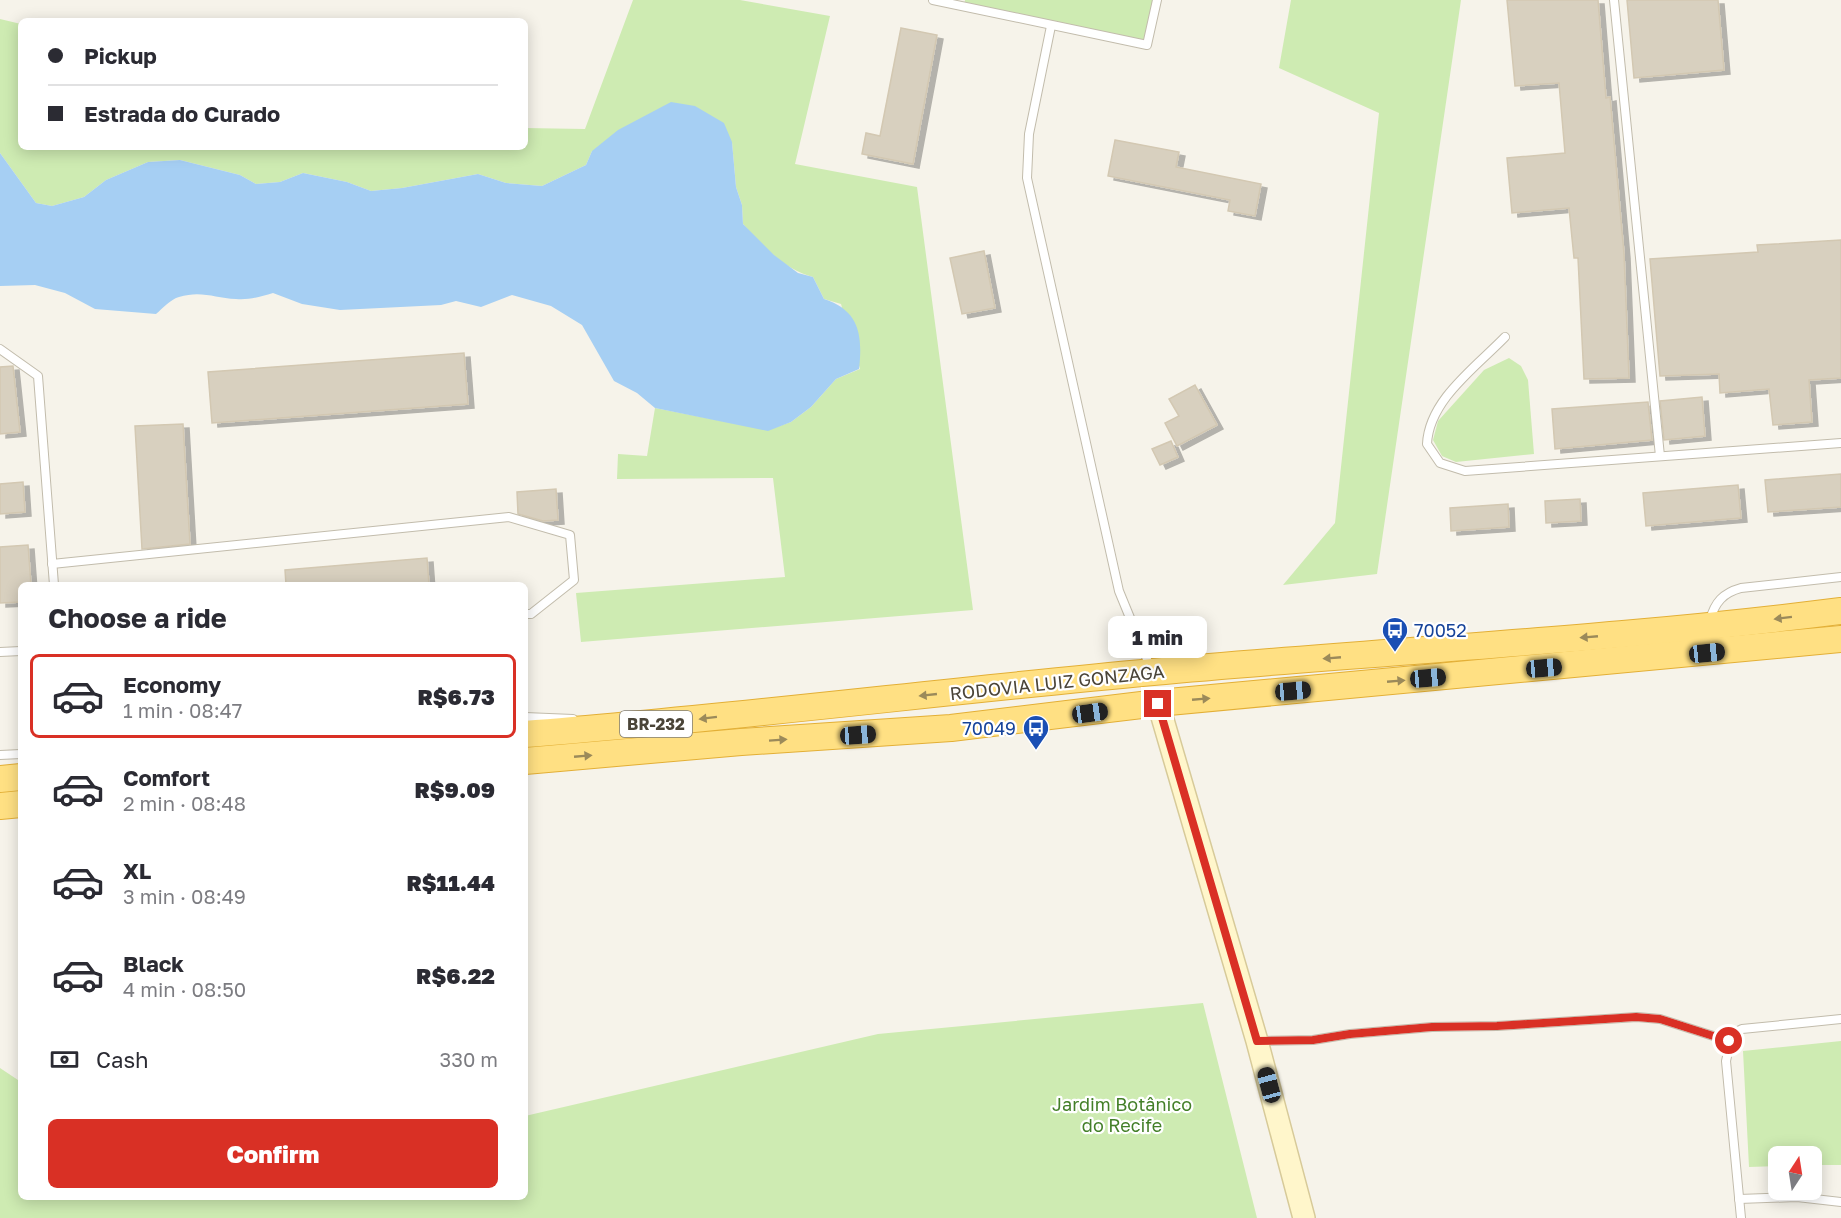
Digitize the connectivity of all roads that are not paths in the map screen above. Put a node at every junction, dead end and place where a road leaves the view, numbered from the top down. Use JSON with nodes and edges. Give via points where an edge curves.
{"nodes":[{"id":1,"x":933,"y":0,"type":"edge"},
{"id":2,"x":1156,"y":0,"type":"edge"},
{"id":3,"x":1614,"y":0,"type":"edge"},
{"id":4,"x":964,"y":3,"type":"edge"},
{"id":5,"x":1051,"y":26,"type":"junction"},
{"id":6,"x":1505,"y":337,"type":"dead end"},
{"id":7,"x":0,"y":350,"type":"edge"},
{"id":8,"x":1841,"y":443,"type":"edge"},
{"id":9,"x":1660,"y":456,"type":"junction"},
{"id":10,"x":52,"y":564,"type":"junction"},
{"id":11,"x":1841,"y":577,"type":"edge"},
{"id":12,"x":54,"y":582,"type":"edge"},
{"id":13,"x":1841,"y":611,"type":"edge"},
{"id":14,"x":528,"y":614,"type":"edge"},
{"id":15,"x":1708,"y":628,"type":"junction"},
{"id":16,"x":1841,"y":639,"type":"edge"},
{"id":17,"x":18,"y":651,"type":"edge"},
{"id":18,"x":0,"y":652,"type":"edge"},
{"id":19,"x":1153,"y":672,"type":"junction"},
{"id":20,"x":1158,"y":704,"type":"junction"},
{"id":21,"x":528,"y":717,"type":"edge"},
{"id":22,"x":640,"y":726,"type":"junction"},
{"id":23,"x":528,"y":735,"type":"edge"},
{"id":24,"x":18,"y":754,"type":"edge"},
{"id":25,"x":0,"y":755,"type":"edge"},
{"id":26,"x":528,"y":761,"type":"edge"},
{"id":27,"x":18,"y":777,"type":"edge"},
{"id":28,"x":0,"y":779,"type":"edge"},
{"id":29,"x":18,"y":804,"type":"edge"},
{"id":30,"x":0,"y":806,"type":"edge"},
{"id":31,"x":1841,"y":1019,"type":"edge"},
{"id":32,"x":1257,"y":1041,"type":"junction"},
{"id":33,"x":1729,"y":1041,"type":"junction"},
{"id":34,"x":1739,"y":1199,"type":"junction"},
{"id":35,"x":1841,"y":1202,"type":"edge"},
{"id":36,"x":1304,"y":1218,"type":"edge"},
{"id":37,"x":1741,"y":1218,"type":"edge"}],
"edges":[{"from":1,"to":4,"type":"lane"},
{"from":2,"to":5,"type":"lane","via":[[1147,45]]},
{"from":3,"to":9,"type":"lane"},
{"from":4,"to":5,"type":"lane"},
{"from":5,"to":19,"type":"lane","via":[[1029,134],[1027,178],[1119,591]]},
{"from":6,"to":9,"type":"lane","via":[[1438,407],[1426,444],[1440,463],[1465,471]]},
{"from":7,"to":10,"type":"lane","via":[[38,376]]},
{"from":8,"to":9,"type":"lane"},
{"from":10,"to":12,"type":"lane"},
{"from":10,"to":14,"type":"lane","via":[[509,517],[570,535],[574,580]]},
{"from":11,"to":15,"type":"lane","via":[[1726,592],[1714,608]]},
{"from":13,"to":15,"type":"highway","name":"RODOVIA LUIZ GONZAGA","number":"BR-232","one_way":true},
{"from":15,"to":19,"type":"highway","name":"RODOVIA LUIZ GONZAGA","number":"BR-232","one_way":true},
{"from":20,"to":16,"type":"highway","name":"RODOVIA LUIZ GONZAGA","number":"BR-232","one_way":true},
{"from":17,"to":18,"type":"lane"},
{"from":19,"to":22,"type":"highway","name":"RODOVIA LUIZ GONZAGA","number":"BR-232","one_way":true},
{"from":26,"to":20,"type":"highway","name":"RODOVIA LUIZ GONZAGA","number":"BR-232","one_way":true,"via":[[951,728]]},
{"from":20,"to":32,"type":"main road"},
{"from":21,"to":22,"type":"lane"},
{"from":22,"to":23,"type":"highway","name":"RODOVIA LUIZ GONZAGA","number":"BR-232"},
{"from":24,"to":25,"type":"lane"},
{"from":27,"to":28,"type":"highway"},
{"from":29,"to":30,"type":"highway"},
{"from":31,"to":33,"type":"lane","via":[[1742,1029]]},
{"from":32,"to":33,"type":"lane","via":[[1636,1017],[1660,1019]]},
{"from":32,"to":36,"type":"main road"},
{"from":33,"to":34,"type":"lane","via":[[1726,1061]]},
{"from":34,"to":35,"type":"lane","via":[[1797,1197]]},
{"from":34,"to":37,"type":"lane"}]}
